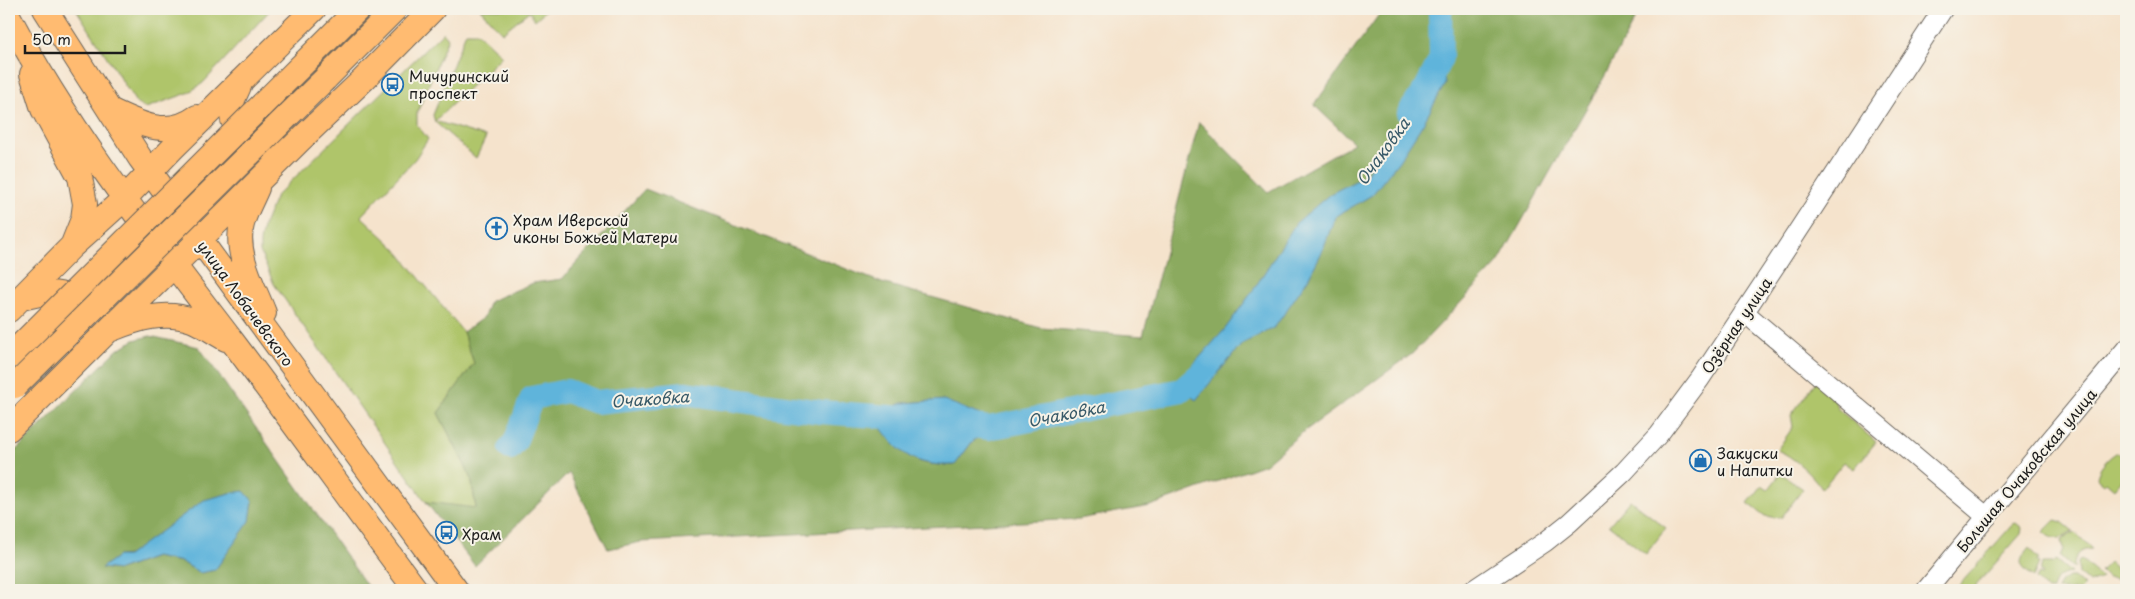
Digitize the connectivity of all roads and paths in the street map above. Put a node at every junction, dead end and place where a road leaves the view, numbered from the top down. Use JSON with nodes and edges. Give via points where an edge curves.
{"nodes":[{"id":1,"x":45,"y":9,"type":"edge"},
{"id":2,"x":314,"y":9,"type":"edge"},
{"id":3,"x":358,"y":9,"type":"edge"},
{"id":4,"x":395,"y":9,"type":"edge"},
{"id":5,"x":433,"y":9,"type":"edge"},
{"id":6,"x":1943,"y":9,"type":"edge"},
{"id":7,"x":9,"y":17,"type":"edge"},
{"id":8,"x":24,"y":46,"type":"junction"},
{"id":9,"x":242,"y":80,"type":"junction"},
{"id":10,"x":219,"y":102,"type":"junction"},
{"id":11,"x":110,"y":110,"type":"junction"},
{"id":12,"x":300,"y":140,"type":"junction"},
{"id":13,"x":150,"y":172,"type":"junction"},
{"id":14,"x":260,"y":180,"type":"junction"},
{"id":15,"x":124,"y":199,"type":"junction"},
{"id":16,"x":200,"y":240,"type":"junction"},
{"id":17,"x":72,"y":246,"type":"junction"},
{"id":18,"x":174,"y":265,"type":"junction"},
{"id":19,"x":15,"y":304,"type":"edge"},
{"id":20,"x":1744,"y":312,"type":"junction"},
{"id":21,"x":106,"y":331,"type":"junction"},
{"id":22,"x":234,"y":344,"type":"junction"},
{"id":23,"x":277,"y":345,"type":"junction"},
{"id":24,"x":2126,"y":349,"type":"edge"},
{"id":25,"x":9,"y":357,"type":"edge"},
{"id":26,"x":78,"y":361,"type":"junction"},
{"id":27,"x":12,"y":390,"type":"edge"},
{"id":28,"x":9,"y":429,"type":"edge"},
{"id":29,"x":1987,"y":517,"type":"junction"},
{"id":30,"x":416,"y":590,"type":"edge"},
{"id":31,"x":456,"y":590,"type":"edge"},
{"id":32,"x":1473,"y":590,"type":"edge"},
{"id":33,"x":1926,"y":590,"type":"edge"}],
"edges":[{"from":1,"to":11,"type":"main road","name":"улица Лобачевского"},
{"from":2,"to":9,"type":"main road"},
{"from":3,"to":25,"type":"main road","bridge":true},
{"from":4,"to":27,"type":"main road","bridge":true},
{"from":5,"to":12,"type":"main road"},
{"from":6,"to":20,"type":"street","name":"Озёрная улица"},
{"from":7,"to":8,"type":"main road"},
{"from":8,"to":15,"type":"main road"},
{"from":8,"to":17,"type":"main road","via":[[43,109],[80,177],[85,204],[83,219]]},
{"from":9,"to":10,"type":"main road"},
{"from":9,"to":12,"type":"main road","via":[[232,111],[236,130],[242,137],[249,143],[269,147]]},
{"from":10,"to":11,"type":"main road","via":[[184,126],[160,129],[136,123]]},
{"from":10,"to":13,"type":"main road"},
{"from":11,"to":13,"type":"main road","name":"улица Лобачевского"},
{"from":12,"to":14,"type":"main road"},
{"from":13,"to":15,"type":"main road"},
{"from":13,"to":16,"type":"main road","name":"улица Лобачевского"},
{"from":14,"to":16,"type":"main road"},
{"from":14,"to":23,"type":"main road","via":[[242,225],[241,242],[251,280]]},
{"from":15,"to":17,"type":"main road"},
{"from":15,"to":18,"type":"main road"},
{"from":16,"to":18,"type":"main road"},
{"from":16,"to":23,"type":"main road","name":"улица Лобачевского"},
{"from":17,"to":19,"type":"main road"},
{"from":18,"to":21,"type":"main road"},
{"from":18,"to":22,"type":"main road"},
{"from":19,"to":26,"type":"main road","via":[[40,293],[59,293],[76,302],[84,319]]},
{"from":20,"to":29,"type":"street"},
{"from":20,"to":32,"type":"street","name":"Озёрная улица","via":[[1676,413],[1624,472],[1545,542]]},
{"from":21,"to":22,"type":"main road","via":[[163,315],[191,320]]},
{"from":21,"to":26,"type":"main road"},
{"from":22,"to":30,"type":"main road"},
{"from":23,"to":31,"type":"main road","name":"улица Лобачевского"},
{"from":24,"to":29,"type":"street","name":"Большая Очаковская улица"},
{"from":26,"to":28,"type":"main road"},
{"from":29,"to":33,"type":"street","name":"Большая Очаковская улица"}]}
